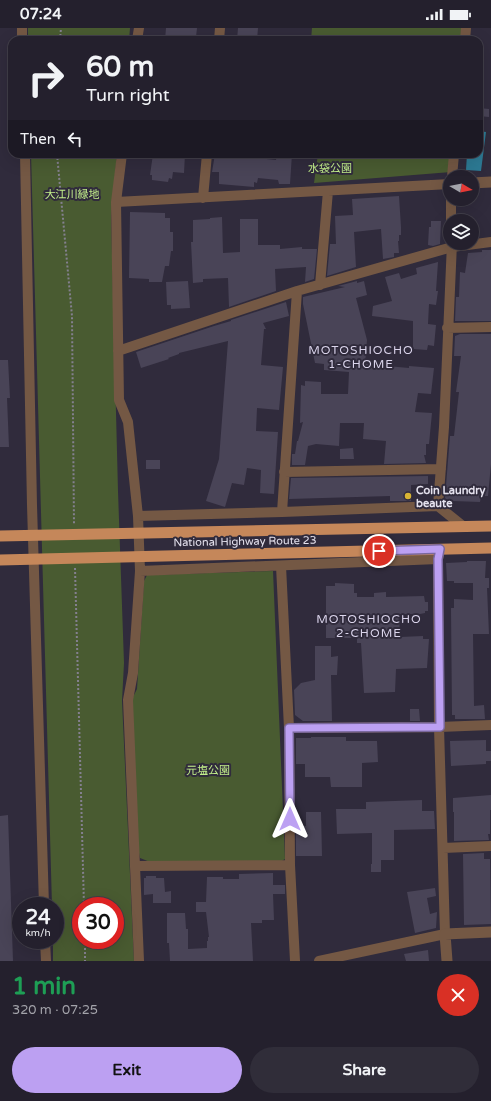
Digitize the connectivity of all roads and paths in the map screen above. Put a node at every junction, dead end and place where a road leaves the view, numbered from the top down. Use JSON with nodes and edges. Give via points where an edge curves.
{"nodes":[{"id":1,"x":25,"y":158,"type":"edge"},
{"id":2,"x":122,"y":158,"type":"edge"},
{"id":3,"x":207,"y":158,"type":"edge"},
{"id":4,"x":454,"y":158,"type":"edge"},
{"id":5,"x":453,"y":170,"type":"edge"},
{"id":6,"x":491,"y":182,"type":"edge"},
{"id":7,"x":479,"y":183,"type":"edge"},
{"id":8,"x":443,"y":184,"type":"edge"},
{"id":9,"x":328,"y":191,"type":"junction"},
{"id":10,"x":203,"y":198,"type":"junction"},
{"id":11,"x":116,"y":202,"type":"junction"},
{"id":12,"x":491,"y":242,"type":"edge"},
{"id":13,"x":479,"y":243,"type":"edge"},
{"id":14,"x":443,"y":248,"type":"edge"},
{"id":15,"x":452,"y":250,"type":"edge"},
{"id":16,"x":320,"y":285,"type":"junction"},
{"id":17,"x":297,"y":291,"type":"junction"},
{"id":18,"x":447,"y":328,"type":"junction"},
{"id":19,"x":491,"y":328,"type":"edge"},
{"id":20,"x":118,"y":351,"type":"junction"},
{"id":21,"x":441,"y":470,"type":"junction"},
{"id":22,"x":284,"y":472,"type":"junction"},
{"id":23,"x":438,"y":506,"type":"junction"},
{"id":24,"x":282,"y":512,"type":"junction"},
{"id":25,"x":138,"y":516,"type":"junction"},
{"id":26,"x":491,"y":526,"type":"edge"},
{"id":27,"x":464,"y":527,"type":"junction"},
{"id":28,"x":0,"y":536,"type":"edge"},
{"id":29,"x":491,"y":548,"type":"edge"},
{"id":30,"x":439,"y":554,"type":"junction"},
{"id":31,"x":0,"y":560,"type":"edge"},
{"id":32,"x":281,"y":566,"type":"junction"},
{"id":33,"x":140,"y":571,"type":"junction"},
{"id":34,"x":491,"y":725,"type":"edge"},
{"id":35,"x":440,"y":727,"type":"junction"},
{"id":36,"x":289,"y":728,"type":"junction"},
{"id":37,"x":491,"y":846,"type":"edge"},
{"id":38,"x":443,"y":848,"type":"junction"},
{"id":39,"x":290,"y":865,"type":"junction"},
{"id":40,"x":136,"y":866,"type":"junction"},
{"id":41,"x":44,"y":897,"type":"edge"},
{"id":42,"x":491,"y":932,"type":"edge"},
{"id":43,"x":446,"y":934,"type":"junction"},
{"id":44,"x":45,"y":949,"type":"edge"},
{"id":45,"x":85,"y":949,"type":"edge"},
{"id":46,"x":46,"y":961,"type":"edge"},
{"id":47,"x":85,"y":961,"type":"edge"},
{"id":48,"x":139,"y":961,"type":"edge"},
{"id":49,"x":295,"y":961,"type":"edge"},
{"id":50,"x":320,"y":961,"type":"edge"},
{"id":51,"x":447,"y":961,"type":"edge"}],
"edges":[{"from":1,"to":41,"type":"street"},
{"from":2,"to":11,"type":"street"},
{"from":3,"to":10,"type":"street"},
{"from":4,"to":5,"type":"street"},
{"from":6,"to":7,"type":"street"},
{"from":8,"to":9,"type":"street"},
{"from":9,"to":10,"type":"street"},
{"from":9,"to":16,"type":"street"},
{"from":10,"to":11,"type":"street"},
{"from":11,"to":20,"type":"street"},
{"from":12,"to":13,"type":"street"},
{"from":14,"to":16,"type":"street"},
{"from":15,"to":18,"type":"street"},
{"from":16,"to":17,"type":"street"},
{"from":17,"to":20,"type":"street"},
{"from":17,"to":22,"type":"street"},
{"from":18,"to":19,"type":"street"},
{"from":18,"to":21,"type":"street"},
{"from":20,"to":25,"type":"street","via":[[119,400],[128,422]]},
{"from":21,"to":22,"type":"street"},
{"from":21,"to":23,"type":"street"},
{"from":22,"to":24,"type":"street"},
{"from":23,"to":24,"type":"street"},
{"from":23,"to":27,"type":"street"},
{"from":24,"to":25,"type":"street"},
{"from":25,"to":33,"type":"street"},
{"from":26,"to":27,"type":"highway","name":"National Highway Route 23"},
{"from":27,"to":28,"type":"highway","name":"National Highway Route 23"},
{"from":29,"to":30,"type":"highway","name":"National Highway Route 23"},
{"from":30,"to":31,"type":"highway","name":"National Highway Route 23","via":[[427,550]]},
{"from":30,"to":32,"type":"street"},
{"from":30,"to":35,"type":"street"},
{"from":32,"to":33,"type":"street"},
{"from":32,"to":36,"type":"street"},
{"from":33,"to":40,"type":"street","via":[[133,673],[128,700]]},
{"from":34,"to":35,"type":"street"},
{"from":35,"to":36,"type":"street"},
{"from":35,"to":38,"type":"street"},
{"from":36,"to":39,"type":"street"},
{"from":37,"to":38,"type":"street"},
{"from":38,"to":43,"type":"street"},
{"from":39,"to":40,"type":"street"},
{"from":39,"to":49,"type":"street"},
{"from":40,"to":48,"type":"street"},
{"from":42,"to":43,"type":"street"},
{"from":43,"to":50,"type":"street"},
{"from":43,"to":51,"type":"street"},
{"from":44,"to":46,"type":"street"},
{"from":45,"to":47,"type":"path"}]}
